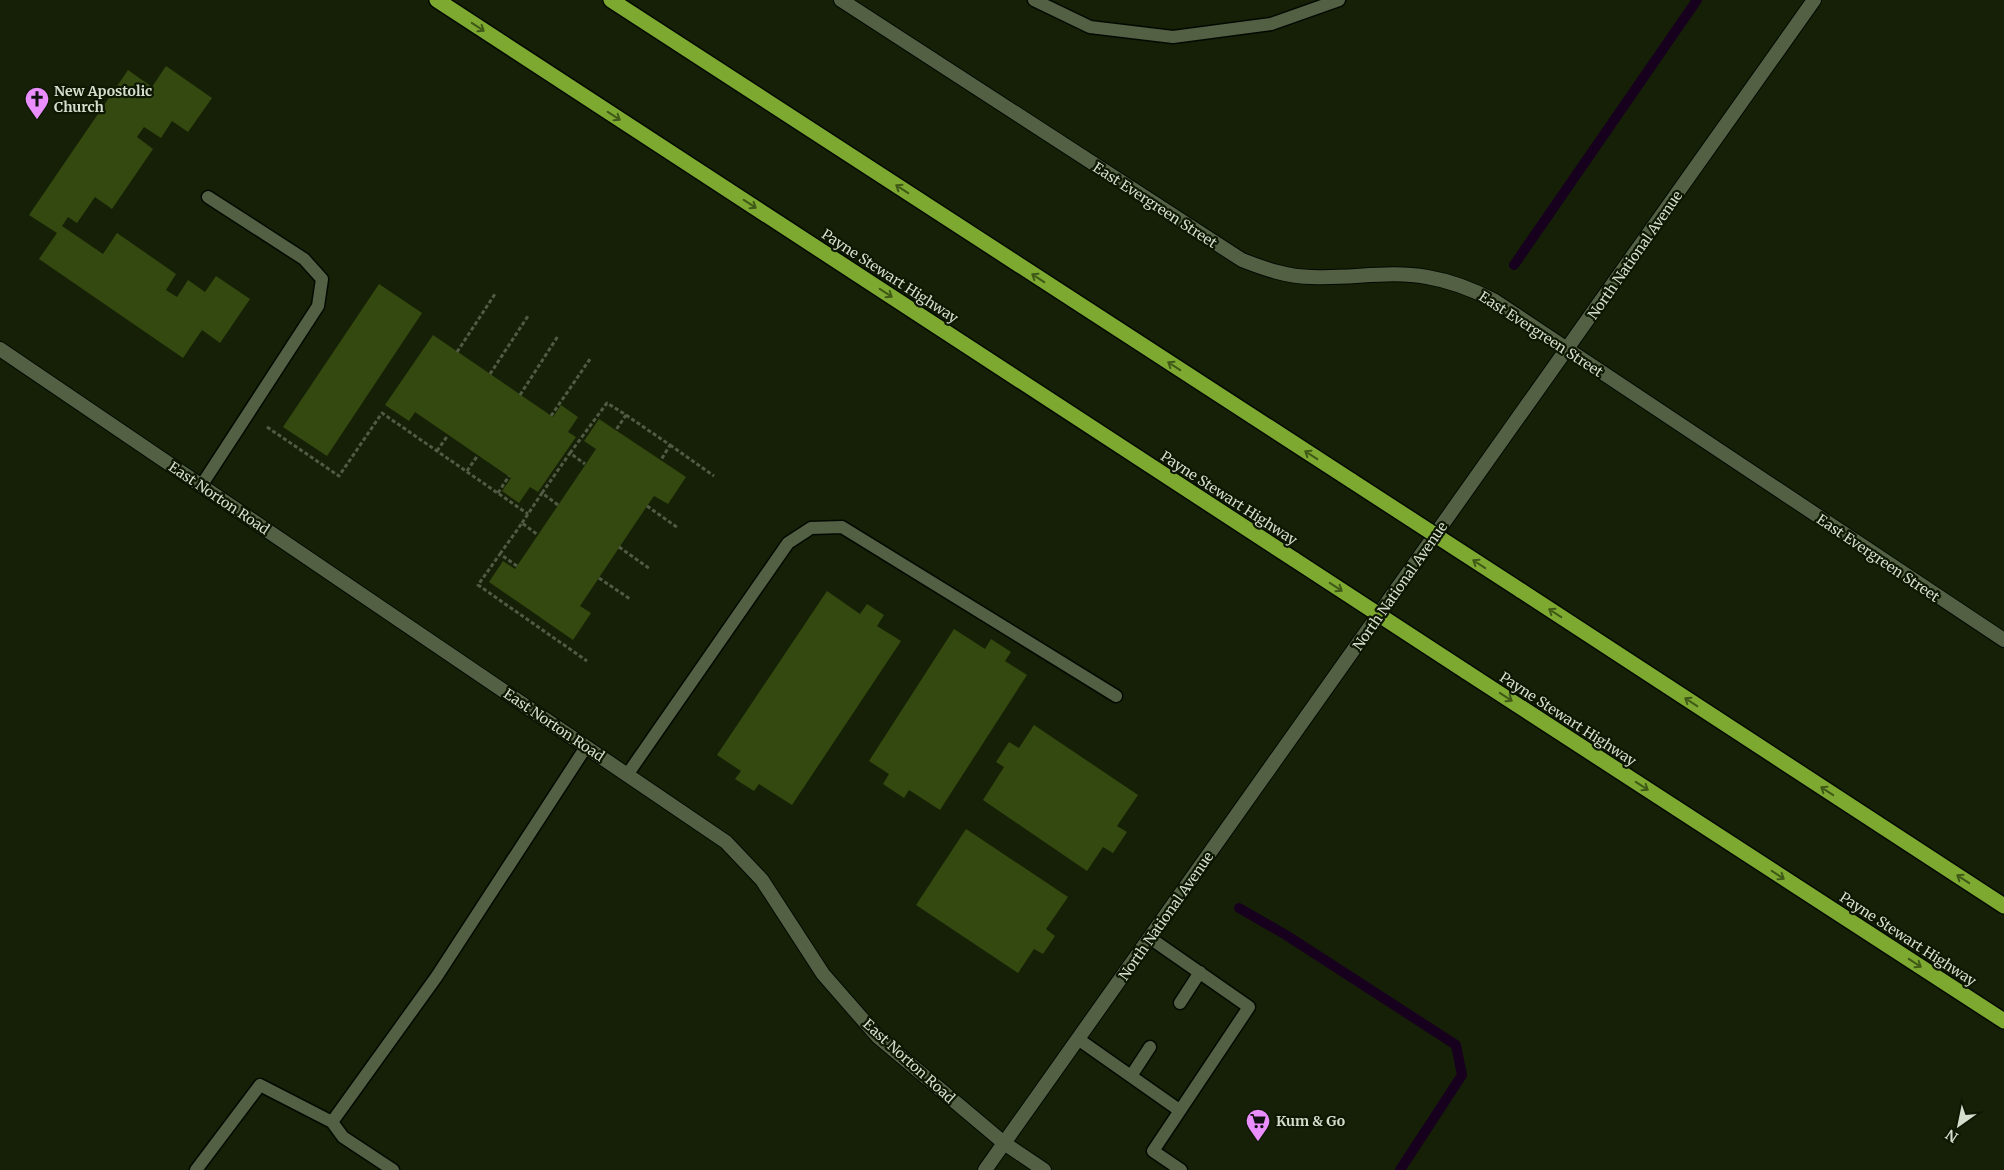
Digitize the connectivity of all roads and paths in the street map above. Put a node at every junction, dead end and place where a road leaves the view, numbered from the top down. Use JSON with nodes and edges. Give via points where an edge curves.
{"nodes":[{"id":1,"x":437,"y":0,"type":"edge"},
{"id":2,"x":611,"y":0,"type":"edge"},
{"id":3,"x":841,"y":0,"type":"edge"},
{"id":4,"x":1034,"y":0,"type":"edge"},
{"id":5,"x":1339,"y":0,"type":"edge"},
{"id":6,"x":1814,"y":0,"type":"edge"},
{"id":7,"x":208,"y":197,"type":"dead end"},
{"id":8,"x":495,"y":294,"type":"dead end"},
{"id":9,"x":528,"y":316,"type":"dead end"},
{"id":10,"x":558,"y":336,"type":"dead end"},
{"id":11,"x":0,"y":349,"type":"edge"},
{"id":12,"x":1568,"y":350,"type":"junction"},
{"id":13,"x":457,"y":352,"type":"dead end"},
{"id":14,"x":590,"y":358,"type":"dead end"},
{"id":15,"x":490,"y":374,"type":"dead end"},
{"id":16,"x":520,"y":394,"type":"dead end"},
{"id":17,"x":247,"y":414,"type":"junction"},
{"id":18,"x":551,"y":416,"type":"dead end"},
{"id":19,"x":626,"y":416,"type":"junction"},
{"id":20,"x":616,"y":430,"type":"dead end"},
{"id":21,"x":448,"y":434,"type":"dead end"},
{"id":22,"x":670,"y":445,"type":"junction"},
{"id":23,"x":437,"y":451,"type":"junction"},
{"id":24,"x":570,"y":453,"type":"junction"},
{"id":25,"x":478,"y":455,"type":"dead end"},
{"id":26,"x":660,"y":460,"type":"dead end"},
{"id":27,"x":586,"y":464,"type":"dead end"},
{"id":28,"x":467,"y":471,"type":"junction"},
{"id":29,"x":509,"y":476,"type":"dead end"},
{"id":30,"x":714,"y":476,"type":"dead end"},
{"id":31,"x":201,"y":486,"type":"junction"},
{"id":32,"x":498,"y":493,"type":"junction"},
{"id":33,"x":542,"y":493,"type":"junction"},
{"id":34,"x":558,"y":505,"type":"dead end"},
{"id":35,"x":647,"y":506,"type":"dead end"},
{"id":36,"x":528,"y":514,"type":"junction"},
{"id":37,"x":522,"y":523,"type":"junction"},
{"id":38,"x":678,"y":528,"type":"dead end"},
{"id":39,"x":538,"y":535,"type":"dead end"},
{"id":40,"x":619,"y":547,"type":"dead end"},
{"id":41,"x":500,"y":554,"type":"junction"},
{"id":42,"x":517,"y":566,"type":"dead end"},
{"id":43,"x":650,"y":568,"type":"dead end"},
{"id":44,"x":599,"y":578,"type":"dead end"},
{"id":45,"x":630,"y":598,"type":"dead end"},
{"id":46,"x":2004,"y":640,"type":"edge"},
{"id":47,"x":587,"y":661,"type":"dead end"},
{"id":48,"x":1116,"y":696,"type":"dead end"},
{"id":49,"x":586,"y":747,"type":"junction"},
{"id":50,"x":627,"y":775,"type":"junction"},
{"id":51,"x":2004,"y":906,"type":"edge"},
{"id":52,"x":1150,"y":938,"type":"junction"},
{"id":53,"x":1200,"y":972,"type":"junction"},
{"id":54,"x":1180,"y":1003,"type":"dead end"},
{"id":55,"x":2004,"y":1021,"type":"edge"},
{"id":56,"x":1078,"y":1039,"type":"junction"},
{"id":57,"x":1150,"y":1047,"type":"dead end"},
{"id":58,"x":1131,"y":1076,"type":"junction"},
{"id":59,"x":1180,"y":1110,"type":"junction"},
{"id":60,"x":332,"y":1122,"type":"junction"},
{"id":61,"x":1004,"y":1144,"type":"junction"},
{"id":62,"x":196,"y":1170,"type":"edge"},
{"id":63,"x":393,"y":1170,"type":"edge"},
{"id":64,"x":985,"y":1170,"type":"edge"},
{"id":65,"x":1044,"y":1170,"type":"edge"},
{"id":66,"x":1181,"y":1170,"type":"edge"}],
"edges":[{"from":1,"to":55,"type":"highway","name":"Payne Stewart Highway","one_way":true,"bridge":true},
{"from":51,"to":2,"type":"highway","one_way":true,"bridge":true},
{"from":3,"to":12,"type":"main road","name":"East Evergreen Street","via":[[1242,260],[1287,274],[1311,277],[1402,274],[1451,282],[1495,301]]},
{"from":4,"to":5,"type":"lane","via":[[1090,27],[1174,37],[1271,24]]},
{"from":6,"to":12,"type":"main road","name":"North National Avenue"},
{"from":7,"to":17,"type":"lane","via":[[304,259],[322,279],[318,306]]},
{"from":8,"to":13,"type":"path"},
{"from":9,"to":15,"type":"path"},
{"from":10,"to":16,"type":"path"},
{"from":11,"to":31,"type":"main road","name":"East Norton Road"},
{"from":12,"to":46,"type":"main road","name":"East Evergreen Street"},
{"from":12,"to":52,"type":"main road","name":"North National Avenue"},
{"from":14,"to":18,"type":"path"},
{"from":17,"to":23,"type":"path","via":[[339,476],[382,413]]},
{"from":17,"to":31,"type":"lane"},
{"from":19,"to":20,"type":"path"},
{"from":19,"to":22,"type":"path"},
{"from":19,"to":24,"type":"path","via":[[607,403]]},
{"from":21,"to":23,"type":"path"},
{"from":22,"to":26,"type":"path"},
{"from":22,"to":30,"type":"path"},
{"from":23,"to":28,"type":"path"},
{"from":24,"to":27,"type":"path"},
{"from":24,"to":33,"type":"path"},
{"from":25,"to":28,"type":"path"},
{"from":28,"to":32,"type":"path"},
{"from":29,"to":32,"type":"path"},
{"from":31,"to":49,"type":"main road","name":"East Norton Road"},
{"from":32,"to":36,"type":"path"},
{"from":33,"to":34,"type":"path"},
{"from":33,"to":36,"type":"path"},
{"from":35,"to":38,"type":"path"},
{"from":36,"to":37,"type":"path"},
{"from":37,"to":39,"type":"path"},
{"from":37,"to":41,"type":"path"},
{"from":40,"to":43,"type":"path"},
{"from":41,"to":42,"type":"path"},
{"from":41,"to":47,"type":"path","via":[[478,586]]},
{"from":44,"to":45,"type":"path"},
{"from":48,"to":50,"type":"lane","via":[[842,527],[811,528],[788,544]]},
{"from":49,"to":50,"type":"main road","name":"East Norton Road"},
{"from":49,"to":60,"type":"lane","via":[[437,976]]},
{"from":50,"to":61,"type":"main road","name":"East Norton Road","via":[[726,842],[745,860],[762,880],[824,974],[878,1037]]},
{"from":52,"to":53,"type":"lane"},
{"from":52,"to":56,"type":"main road","name":"North National Avenue"},
{"from":53,"to":54,"type":"lane"},
{"from":53,"to":59,"type":"lane","via":[[1249,1007]]},
{"from":56,"to":58,"type":"lane"},
{"from":56,"to":61,"type":"main road","name":"North National Avenue"},
{"from":57,"to":58,"type":"lane"},
{"from":58,"to":59,"type":"lane"},
{"from":59,"to":66,"type":"lane","via":[[1152,1151]]},
{"from":60,"to":62,"type":"lane","via":[[260,1085]]},
{"from":60,"to":63,"type":"lane","via":[[343,1137]]},
{"from":61,"to":64,"type":"main road","name":"North National Avenue"},
{"from":61,"to":65,"type":"main road","name":"East Norton Road"}]}
